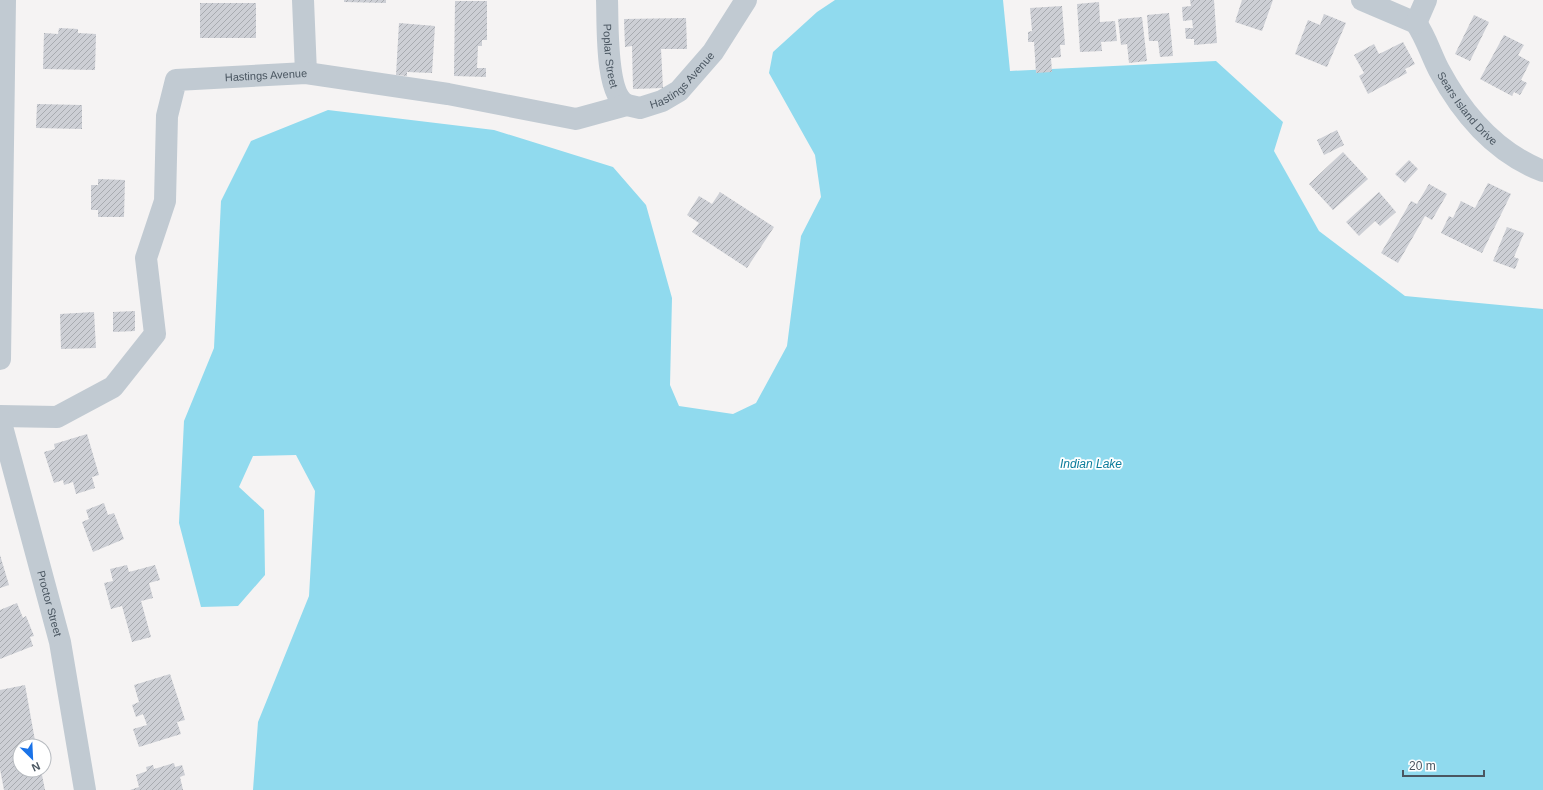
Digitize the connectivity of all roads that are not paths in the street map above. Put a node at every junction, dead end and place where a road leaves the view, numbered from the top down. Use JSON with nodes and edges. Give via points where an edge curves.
{"nodes":[{"id":1,"x":5,"y":0,"type":"edge"},
{"id":2,"x":303,"y":0,"type":"edge"},
{"id":3,"x":607,"y":0,"type":"edge"},
{"id":4,"x":746,"y":0,"type":"edge"},
{"id":5,"x":1362,"y":0,"type":"edge"},
{"id":6,"x":1426,"y":0,"type":"edge"},
{"id":7,"x":1416,"y":23,"type":"junction"},
{"id":8,"x":306,"y":73,"type":"junction"},
{"id":9,"x":627,"y":106,"type":"junction"},
{"id":10,"x":1543,"y":171,"type":"edge"},
{"id":11,"x":0,"y":359,"type":"edge"},
{"id":12,"x":0,"y":418,"type":"edge"},
{"id":13,"x":85,"y":790,"type":"edge"}],
"edges":[{"from":1,"to":11,"type":"street"},
{"from":2,"to":8,"type":"street"},
{"from":3,"to":9,"type":"street","name":"Poplar Street","via":[[611,79],[617,96]]},
{"from":4,"to":9,"type":"street","name":"Hastings Avenue","via":[[713,52],[679,91],[662,101],[640,108]]},
{"from":5,"to":7,"type":"street"},
{"from":6,"to":7,"type":"street"},
{"from":7,"to":10,"type":"street","name":"Sears Island Drive","via":[[1444,79],[1471,118],[1500,146]]},
{"from":8,"to":9,"type":"street","name":"Hastings Avenue","via":[[448,94],[576,119]]},
{"from":8,"to":12,"type":"street","name":"Hastings Avenue","via":[[176,80],[167,116],[165,201],[146,258],[155,334],[113,387],[71,410],[57,417]]},
{"from":12,"to":13,"type":"street","name":"Proctor Street","via":[[60,642]]}]}
